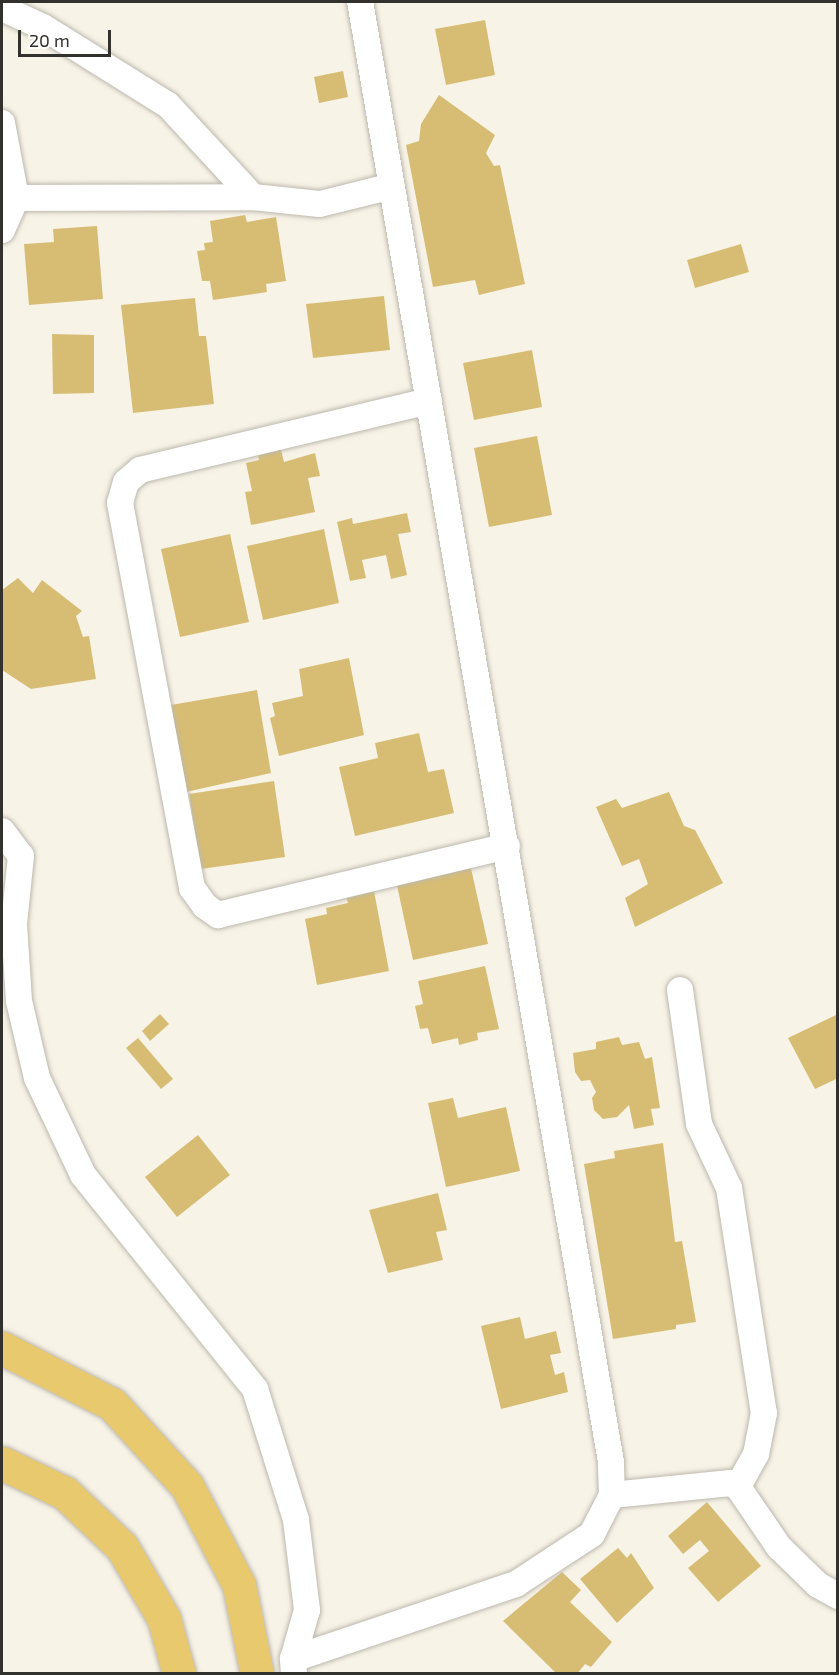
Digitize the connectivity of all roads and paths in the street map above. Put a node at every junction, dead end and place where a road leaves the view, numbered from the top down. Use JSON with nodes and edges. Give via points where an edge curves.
{"nodes":[{"id":1,"x":360,"y":2,"type":"edge"},
{"id":2,"x":2,"y":8,"type":"edge"},
{"id":3,"x":2,"y":123,"type":"edge"},
{"id":4,"x":392,"y":186,"type":"junction"},
{"id":5,"x":253,"y":197,"type":"junction"},
{"id":6,"x":16,"y":198,"type":"junction"},
{"id":7,"x":2,"y":230,"type":"edge"},
{"id":8,"x":429,"y":401,"type":"junction"},
{"id":9,"x":2,"y":831,"type":"edge"},
{"id":10,"x":507,"y":846,"type":"junction"},
{"id":11,"x":680,"y":990,"type":"dead end"},
{"id":12,"x":2,"y":1348,"type":"edge"},
{"id":13,"x":2,"y":1463,"type":"edge"},
{"id":14,"x":738,"y":1487,"type":"junction"},
{"id":15,"x":612,"y":1495,"type":"junction"},
{"id":16,"x":837,"y":1596,"type":"edge"},
{"id":17,"x":294,"y":1666,"type":"edge"},
{"id":18,"x":179,"y":1674,"type":"edge"},
{"id":19,"x":257,"y":1674,"type":"edge"}],
"edges":[{"from":1,"to":4,"type":"street"},
{"from":2,"to":5,"type":"street","via":[[43,27],[168,105]]},
{"from":3,"to":6,"type":"street"},
{"from":4,"to":5,"type":"street","via":[[320,204]]},
{"from":4,"to":8,"type":"street"},
{"from":5,"to":6,"type":"street"},
{"from":6,"to":7,"type":"street"},
{"from":8,"to":10,"type":"street","via":[[466,632]]},
{"from":8,"to":10,"type":"street","via":[[140,470],[126,482],[120,504],[192,888],[205,906],[218,915]]},
{"from":9,"to":17,"type":"street","via":[[21,856],[14,924],[19,1001],[37,1078],[83,1175],[255,1389],[296,1520],[307,1610]]},
{"from":10,"to":15,"type":"street","via":[[610,1462]]},
{"from":11,"to":14,"type":"street","via":[[699,1124],[729,1188],[764,1413],[756,1454]]},
{"from":12,"to":19,"type":"highway","via":[[112,1404],[187,1486],[239,1586]]},
{"from":13,"to":18,"type":"highway","via":[[64,1493],[122,1547],[164,1619]]},
{"from":14,"to":15,"type":"street","via":[[720,1481]]},
{"from":14,"to":16,"type":"street","via":[[779,1548],[818,1585]]},
{"from":15,"to":17,"type":"street","via":[[592,1534],[516,1584]]}]}
